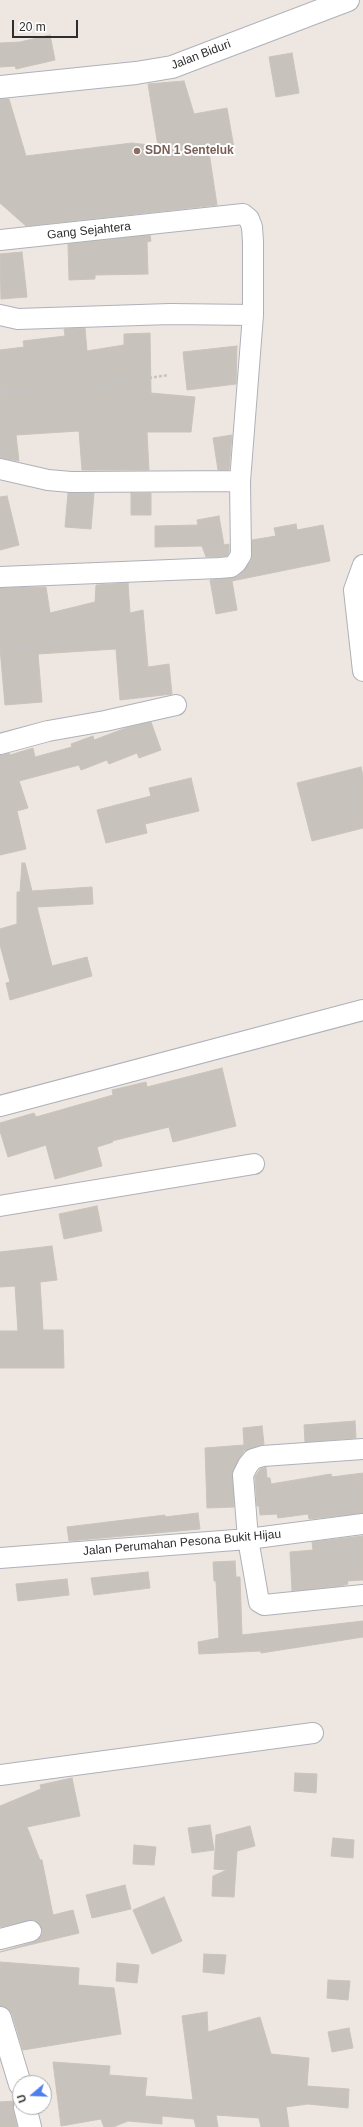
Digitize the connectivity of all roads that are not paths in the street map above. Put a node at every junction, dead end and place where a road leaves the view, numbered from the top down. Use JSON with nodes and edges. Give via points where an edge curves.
{"nodes":[{"id":1,"x":348,"y":0,"type":"edge"},
{"id":2,"x":0,"y":87,"type":"edge"},
{"id":3,"x":0,"y":240,"type":"edge"},
{"id":4,"x":0,"y":315,"type":"edge"},
{"id":5,"x":253,"y":315,"type":"junction"},
{"id":6,"x":0,"y":469,"type":"edge"},
{"id":7,"x":240,"y":481,"type":"junction"},
{"id":8,"x":363,"y":565,"type":"edge"},
{"id":9,"x":0,"y":577,"type":"edge"},
{"id":10,"x":363,"y":672,"type":"edge"},
{"id":11,"x":176,"y":705,"type":"dead end"},
{"id":12,"x":0,"y":744,"type":"edge"},
{"id":13,"x":363,"y":1010,"type":"edge"},
{"id":14,"x":0,"y":1106,"type":"edge"},
{"id":15,"x":254,"y":1164,"type":"dead end"},
{"id":16,"x":0,"y":1206,"type":"edge"},
{"id":17,"x":363,"y":1449,"type":"edge"},
{"id":18,"x":363,"y":1524,"type":"edge"},
{"id":19,"x":248,"y":1539,"type":"junction"},
{"id":20,"x":0,"y":1558,"type":"edge"},
{"id":21,"x":363,"y":1595,"type":"edge"},
{"id":22,"x":313,"y":1734,"type":"dead end"},
{"id":23,"x":0,"y":1775,"type":"edge"},
{"id":24,"x":31,"y":1931,"type":"dead end"},
{"id":25,"x":0,"y":1938,"type":"edge"},
{"id":26,"x":0,"y":2018,"type":"edge"},
{"id":27,"x":17,"y":2075,"type":"edge"},
{"id":28,"x":27,"y":2115,"type":"edge"},
{"id":29,"x":30,"y":2127,"type":"edge"}],
"edges":[{"from":1,"to":2,"type":"street","name":"Jalan Biduri","via":[[172,67]]},
{"from":3,"to":5,"type":"street","name":"Gang Sejahtera","via":[[243,214],[249,219],[252,227]]},
{"from":4,"to":5,"type":"street","via":[[18,319],[170,314]]},
{"from":5,"to":7,"type":"street","name":"Gang Sejahtera"},
{"from":6,"to":7,"type":"street","via":[[48,480],[71,482]]},
{"from":7,"to":9,"type":"street","name":"Gang Sejahtera","via":[[241,555],[231,567]]},
{"from":8,"to":10,"type":"street","via":[[354,590]]},
{"from":11,"to":12,"type":"street","via":[[48,731]]},
{"from":13,"to":14,"type":"street"},
{"from":15,"to":16,"type":"street"},
{"from":17,"to":19,"type":"street","via":[[263,1456],[253,1459],[243,1474]]},
{"from":18,"to":19,"type":"street","name":"Jalan Perumahan Pesona Bukit Hijau"},
{"from":19,"to":20,"type":"street","name":"Jalan Perumahan Pesona Bukit Hijau"},
{"from":19,"to":21,"type":"street","via":[[257,1598],[261,1604]]},
{"from":22,"to":23,"type":"street"},
{"from":24,"to":25,"type":"street"},
{"from":26,"to":27,"type":"street"},
{"from":28,"to":29,"type":"street"}]}
